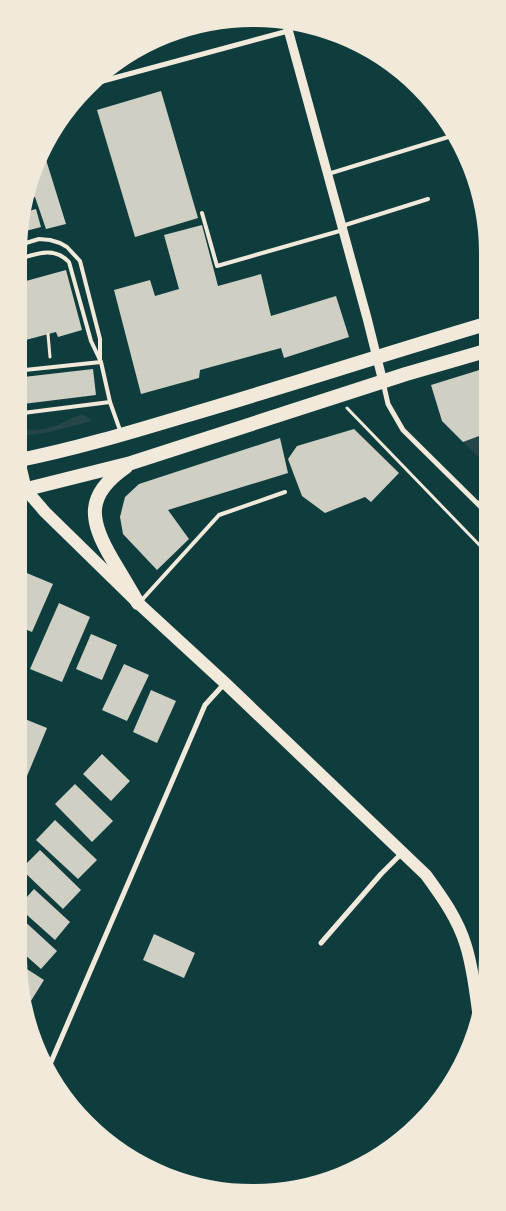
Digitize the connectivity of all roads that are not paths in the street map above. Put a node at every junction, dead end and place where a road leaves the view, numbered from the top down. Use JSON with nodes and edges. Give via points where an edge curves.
{"nodes":[{"id":1,"x":286,"y":26,"type":"edge"},
{"id":2,"x":287,"y":26,"type":"edge"},
{"id":3,"x":102,"y":81,"type":"edge"},
{"id":4,"x":451,"y":136,"type":"edge"},
{"id":5,"x":328,"y":174,"type":"junction"},
{"id":6,"x":428,"y":199,"type":"dead end"},
{"id":7,"x":202,"y":213,"type":"dead end"},
{"id":8,"x":342,"y":228,"type":"junction"},
{"id":9,"x":24,"y":243,"type":"edge"},
{"id":10,"x":24,"y":258,"type":"edge"},
{"id":11,"x":482,"y":324,"type":"edge"},
{"id":12,"x":482,"y":352,"type":"edge"},
{"id":13,"x":377,"y":357,"type":"junction"},
{"id":14,"x":100,"y":362,"type":"junction"},
{"id":15,"x":24,"y":370,"type":"edge"},
{"id":16,"x":383,"y":382,"type":"junction"},
{"id":17,"x":110,"y":402,"type":"junction"},
{"id":18,"x":24,"y":413,"type":"edge"},
{"id":19,"x":122,"y":435,"type":"junction"},
{"id":20,"x":24,"y":460,"type":"edge"},
{"id":21,"x":131,"y":464,"type":"junction"},
{"id":22,"x":24,"y":490,"type":"edge"},
{"id":23,"x":285,"y":492,"type":"dead end"},
{"id":24,"x":24,"y":494,"type":"edge"},
{"id":25,"x":482,"y":500,"type":"edge"},
{"id":26,"x":478,"y":504,"type":"junction"},
{"id":27,"x":482,"y":508,"type":"edge"},
{"id":28,"x":138,"y":603,"type":"junction"},
{"id":29,"x":225,"y":683,"type":"junction"},
{"id":30,"x":403,"y":853,"type":"junction"},
{"id":31,"x":321,"y":943,"type":"dead end"},
{"id":32,"x":477,"y":1006,"type":"edge"},
{"id":33,"x":50,"y":1065,"type":"edge"}],
"edges":[{"from":1,"to":3,"type":"street"},
{"from":2,"to":5,"type":"street"},
{"from":4,"to":5,"type":"lane"},
{"from":5,"to":8,"type":"street"},
{"from":6,"to":8,"type":"lane"},
{"from":7,"to":8,"type":"lane","via":[[217,266]]},
{"from":8,"to":13,"type":"street"},
{"from":9,"to":14,"type":"lane","via":[[39,238],[60,243],[80,262],[100,339]]},
{"from":10,"to":14,"type":"lane","via":[[56,252],[69,262]]},
{"from":11,"to":13,"type":"highway"},
{"from":12,"to":16,"type":"highway"},
{"from":13,"to":16,"type":"street"},
{"from":13,"to":19,"type":"highway"},
{"from":14,"to":15,"type":"lane"},
{"from":14,"to":17,"type":"lane"},
{"from":16,"to":21,"type":"highway"},
{"from":16,"to":26,"type":"street","via":[[388,404],[403,430]]},
{"from":17,"to":18,"type":"lane"},
{"from":17,"to":19,"type":"lane"},
{"from":19,"to":20,"type":"highway"},
{"from":21,"to":22,"type":"highway"},
{"from":21,"to":28,"type":"highway","via":[[117,473],[99,495],[94,519],[105,547]]},
{"from":23,"to":28,"type":"lane","via":[[219,515]]},
{"from":24,"to":28,"type":"main road"},
{"from":25,"to":26,"type":"lane"},
{"from":26,"to":27,"type":"street"},
{"from":28,"to":29,"type":"main road"},
{"from":29,"to":30,"type":"main road"},
{"from":29,"to":33,"type":"street","via":[[205,705]]},
{"from":30,"to":31,"type":"street"},
{"from":30,"to":32,"type":"main road","via":[[426,875],[455,920],[466,945]]}]}
